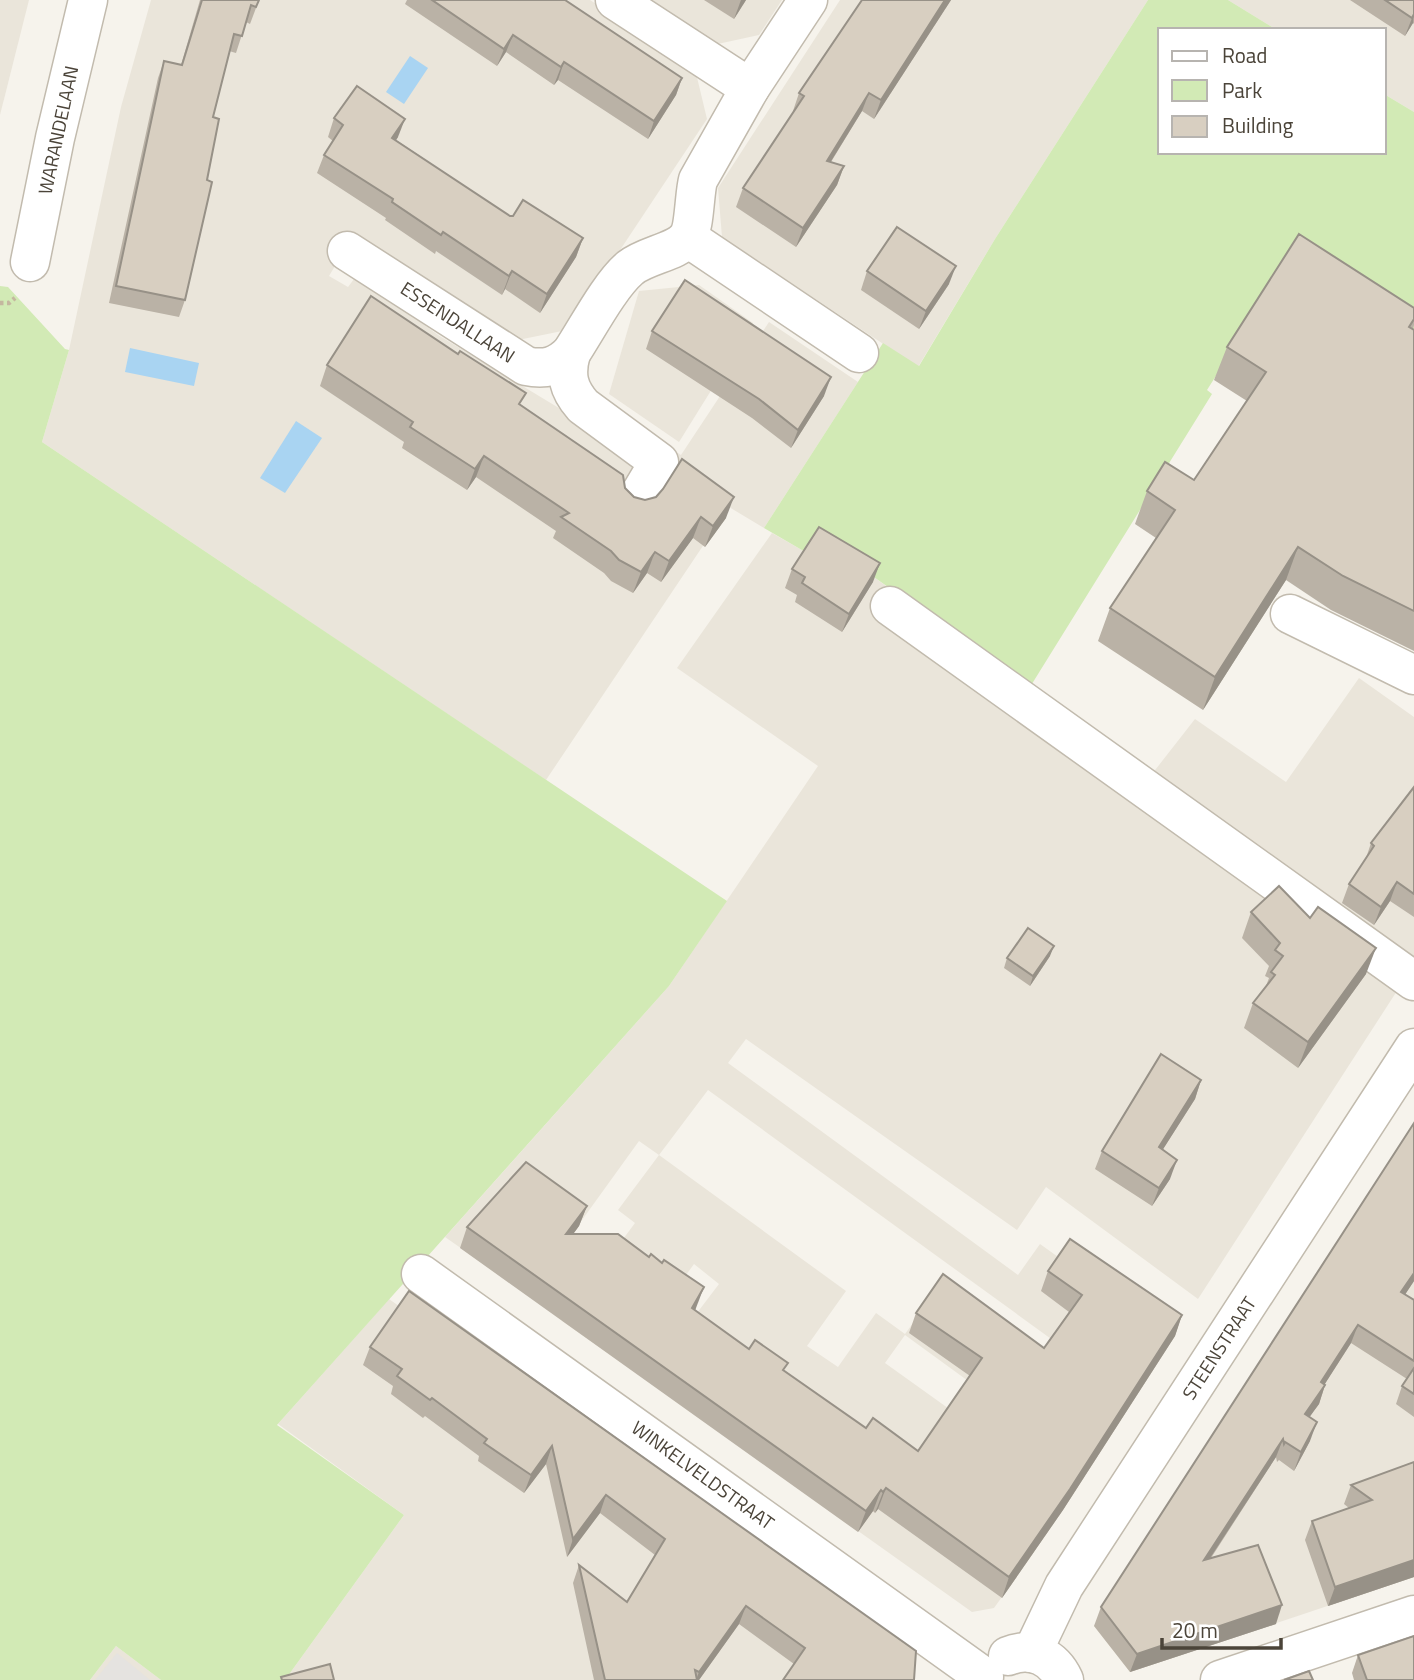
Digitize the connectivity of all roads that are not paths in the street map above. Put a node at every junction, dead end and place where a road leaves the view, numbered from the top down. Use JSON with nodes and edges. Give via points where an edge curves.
{"nodes":[{"id":1,"x":88,"y":0,"type":"edge"},
{"id":2,"x":615,"y":0,"type":"edge"},
{"id":3,"x":808,"y":0,"type":"edge"},
{"id":4,"x":750,"y":88,"type":"junction"},
{"id":5,"x":688,"y":238,"type":"junction"},
{"id":6,"x":347,"y":251,"type":"dead end"},
{"id":7,"x":30,"y":262,"type":"dead end"},
{"id":8,"x":571,"y":353,"type":"junction"},
{"id":9,"x":859,"y":353,"type":"dead end"},
{"id":10,"x":637,"y":499,"type":"edge"},
{"id":11,"x":890,"y":606,"type":"dead end"},
{"id":12,"x":1290,"y":614,"type":"dead end"},
{"id":13,"x":1414,"y":675,"type":"edge"},
{"id":14,"x":1414,"y":981,"type":"edge"},
{"id":15,"x":1414,"y":1048,"type":"edge"},
{"id":16,"x":421,"y":1274,"type":"dead end"},
{"id":17,"x":1414,"y":1615,"type":"edge"},
{"id":18,"x":1032,"y":1653,"type":"junction"},
{"id":19,"x":982,"y":1678,"type":"edge"},
{"id":20,"x":1064,"y":1680,"type":"edge"},
{"id":21,"x":1220,"y":1680,"type":"edge"}],
"edges":[{"from":1,"to":7,"type":"street","name":"WARANDELAAN"},
{"from":2,"to":4,"type":"street"},
{"from":3,"to":4,"type":"street"},
{"from":4,"to":5,"type":"street","via":[[698,180]]},
{"from":5,"to":8,"type":"street","name":"ESSENDALLAAN","via":[[629,269]]},
{"from":5,"to":9,"type":"street"},
{"from":6,"to":8,"type":"street","name":"ESSENDALLAAN","via":[[526,366],[550,367]]},
{"from":8,"to":10,"type":"street","via":[[567,367],[573,395],[659,462]]},
{"from":11,"to":14,"type":"street"},
{"from":12,"to":13,"type":"street"},
{"from":15,"to":18,"type":"street","name":"STEENSTRAAT","via":[[1065,1586]]},
{"from":16,"to":19,"type":"street","name":"WINKELVELDSTRAAT"},
{"from":17,"to":21,"type":"street"},
{"from":18,"to":19,"type":"street","via":[[1012,1654]]},
{"from":18,"to":20,"type":"street","via":[[1051,1661]]}]}
